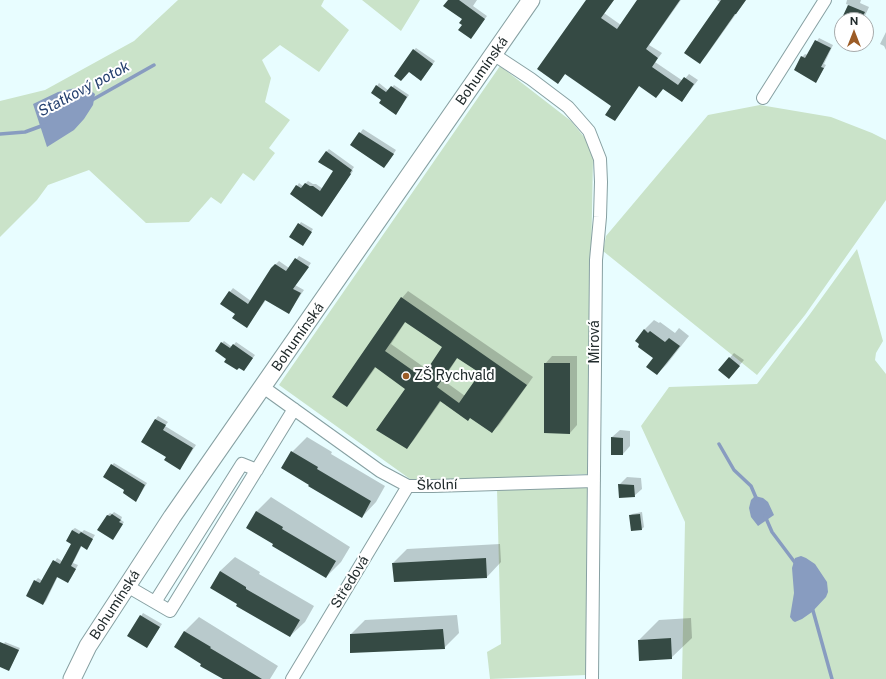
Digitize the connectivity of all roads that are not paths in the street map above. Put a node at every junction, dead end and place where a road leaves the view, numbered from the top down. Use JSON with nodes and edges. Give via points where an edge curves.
{"nodes":[{"id":1,"x":531,"y":0,"type":"edge"},
{"id":2,"x":825,"y":0,"type":"edge"},
{"id":3,"x":493,"y":54,"type":"junction"},
{"id":4,"x":763,"y":98,"type":"dead end"},
{"id":5,"x":263,"y":387,"type":"junction"},
{"id":6,"x":294,"y":409,"type":"junction"},
{"id":7,"x":257,"y":470,"type":"junction"},
{"id":8,"x":594,"y":481,"type":"junction"},
{"id":9,"x":408,"y":486,"type":"junction"},
{"id":10,"x":127,"y":586,"type":"junction"},
{"id":11,"x":155,"y":602,"type":"junction"},
{"id":12,"x":72,"y":679,"type":"edge"},
{"id":13,"x":292,"y":679,"type":"edge"},
{"id":14,"x":592,"y":679,"type":"edge"}],
"edges":[{"from":1,"to":3,"type":"main road","name":"Bohumínská"},
{"from":2,"to":4,"type":"street"},
{"from":3,"to":5,"type":"main road","name":"Bohumínská"},
{"from":3,"to":8,"type":"street","name":"Mírová","via":[[568,107],[589,131],[600,159],[600,217],[596,260]]},
{"from":5,"to":6,"type":"street","name":"Školní"},
{"from":5,"to":10,"type":"main road","name":"Bohumínská"},
{"from":6,"to":7,"type":"street"},
{"from":6,"to":9,"type":"street","name":"Školní","via":[[380,471]]},
{"from":7,"to":11,"type":"street","via":[[242,464]]},
{"from":7,"to":11,"type":"street","via":[[170,611]]},
{"from":8,"to":9,"type":"street","name":"Školní"},
{"from":8,"to":14,"type":"street","name":"Mírová"},
{"from":9,"to":13,"type":"street","name":"Středová"},
{"from":10,"to":11,"type":"street"},
{"from":10,"to":12,"type":"main road","name":"Bohumínská","via":[[88,646]]}]}
